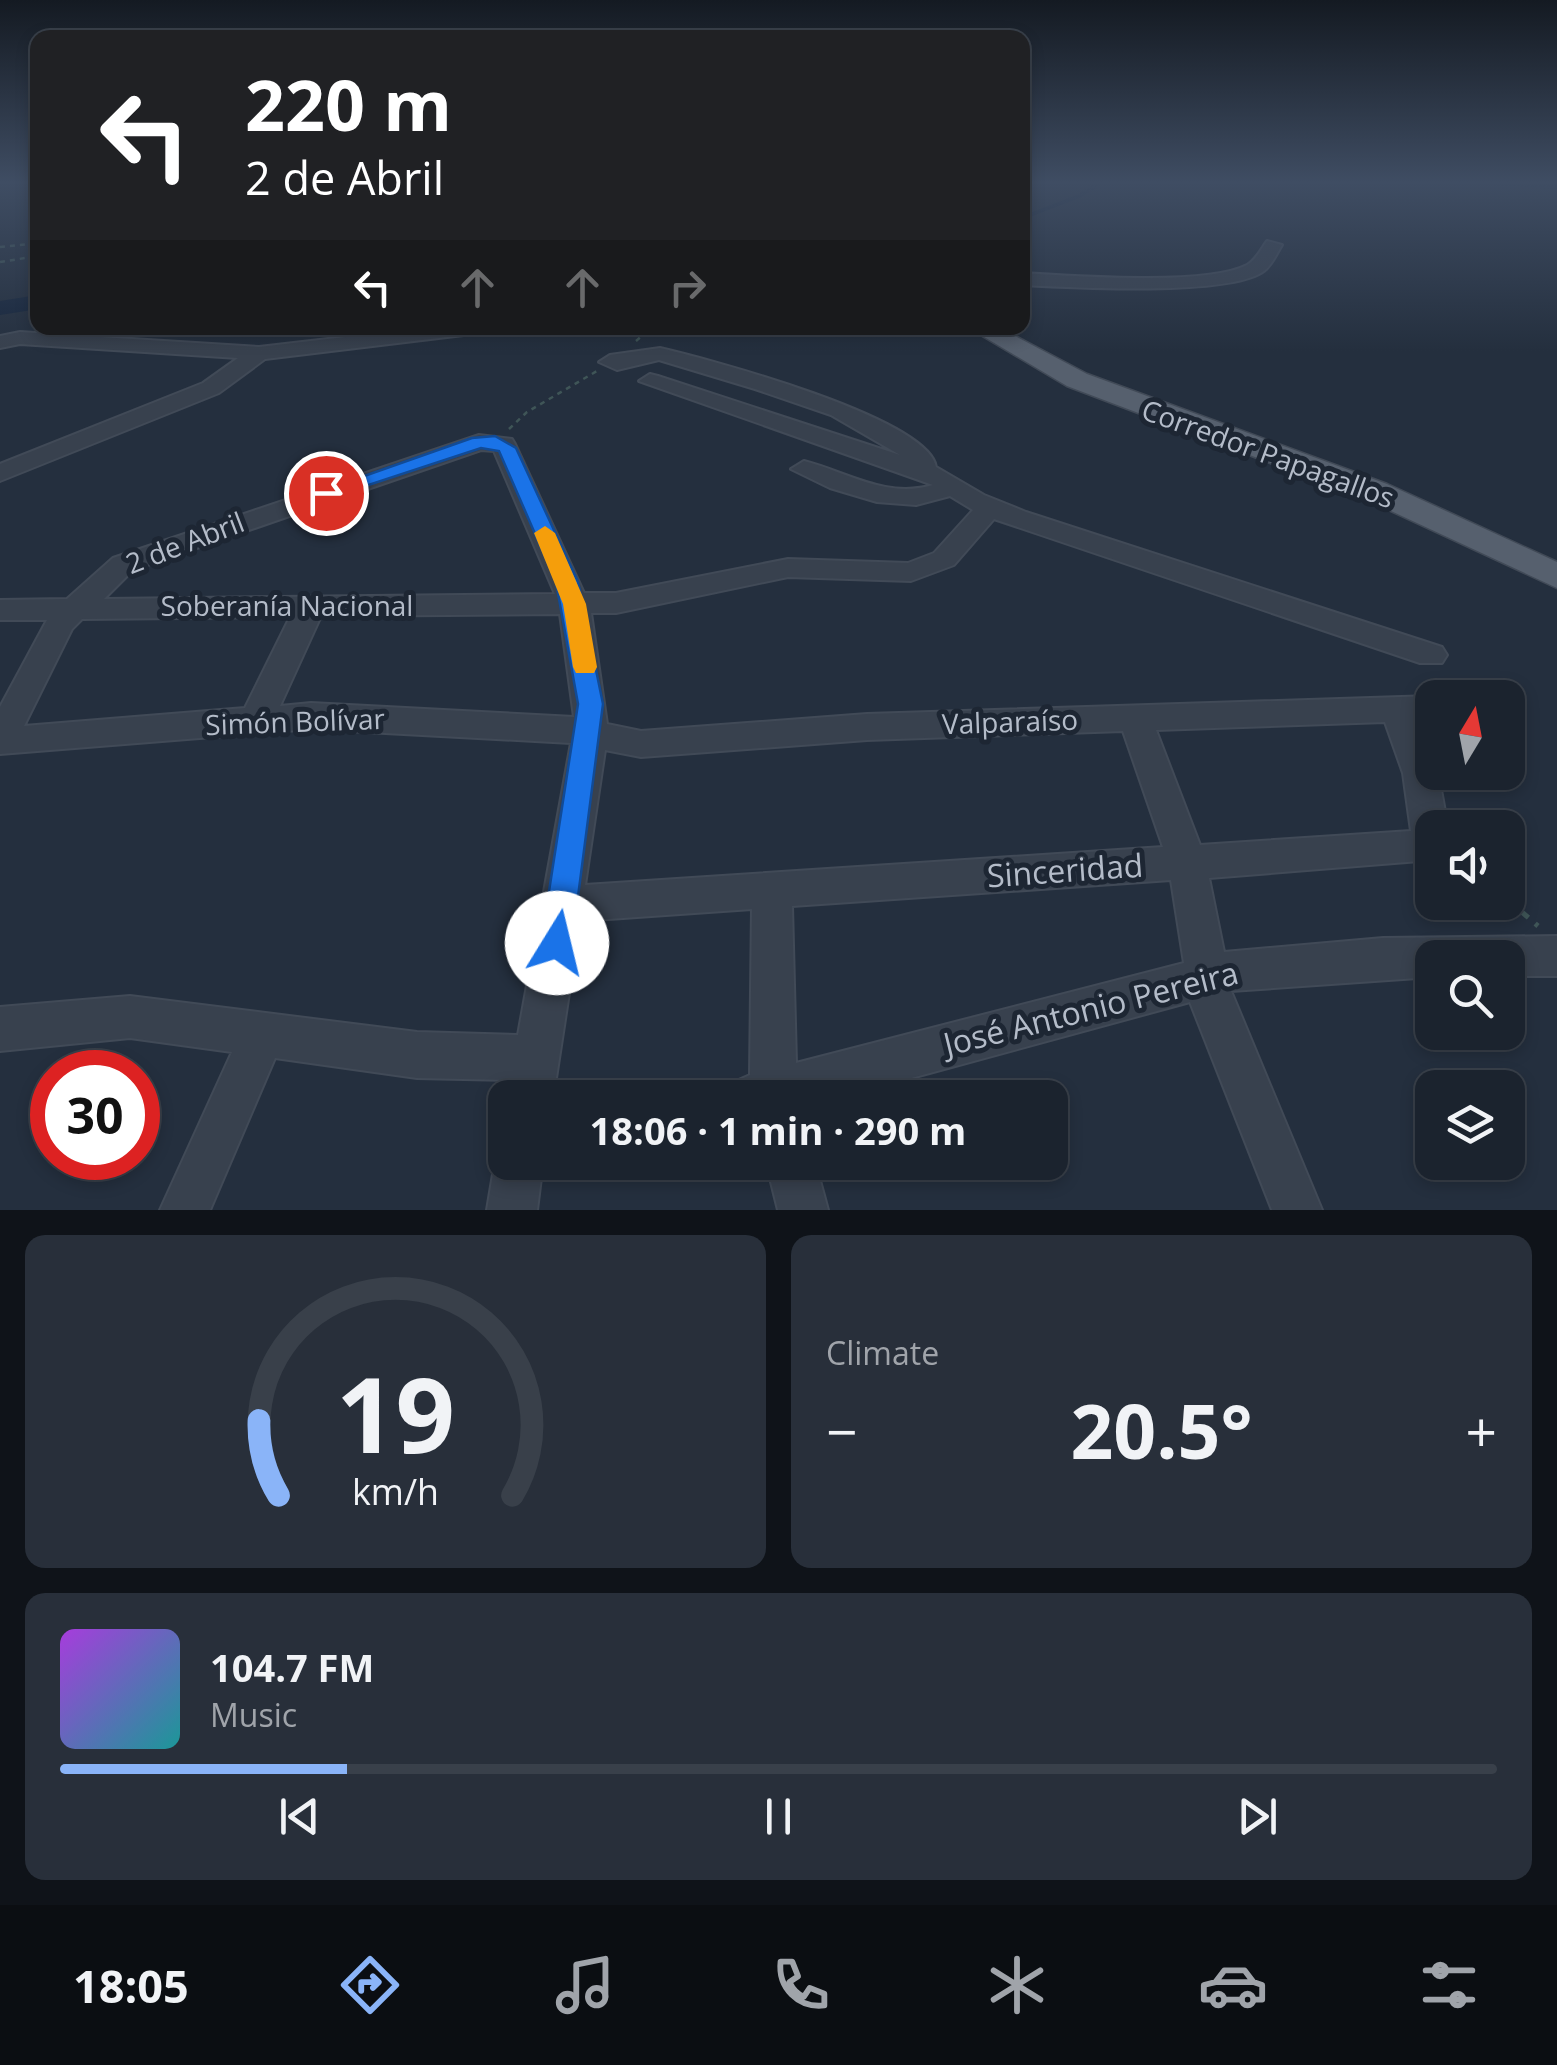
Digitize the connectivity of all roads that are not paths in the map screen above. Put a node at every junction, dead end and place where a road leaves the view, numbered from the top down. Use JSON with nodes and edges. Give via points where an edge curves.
{"nodes":[{"id":1,"x":1273,"y":246,"type":"dead end"},
{"id":2,"x":1030,"y":279,"type":"edge"},
{"id":3,"x":412,"y":335,"type":"edge"},
{"id":4,"x":995,"y":335,"type":"edge"},
{"id":5,"x":0,"y":342,"type":"edge"},
{"id":6,"x":259,"y":353,"type":"junction"},
{"id":7,"x":610,"y":362,"type":"road end"},
{"id":8,"x":650,"y":380,"type":"dead end"},
{"id":9,"x":804,"y":470,"type":"dead end"},
{"id":10,"x":0,"y":473,"type":"edge"},
{"id":11,"x":943,"y":480,"type":"junction"},
{"id":12,"x":989,"y":508,"type":"junction"},
{"id":13,"x":1557,"y":576,"type":"edge"},
{"id":14,"x":574,"y":604,"type":"junction"},
{"id":15,"x":75,"y":606,"type":"junction"},
{"id":16,"x":0,"y":610,"type":"edge"},
{"id":17,"x":309,"y":610,"type":"junction"},
{"id":18,"x":1430,"y":654,"type":"dead end"},
{"id":19,"x":1414,"y":710,"type":"edge"},
{"id":20,"x":257,"y":718,"type":"junction"},
{"id":21,"x":1135,"y":718,"type":"junction"},
{"id":22,"x":590,"y":734,"type":"junction"},
{"id":23,"x":0,"y":741,"type":"edge"},
{"id":24,"x":1187,"y":862,"type":"junction"},
{"id":25,"x":772,"y":890,"type":"junction"},
{"id":26,"x":563,"y":904,"type":"junction"},
{"id":27,"x":1551,"y":944,"type":"edge"},
{"id":28,"x":1208,"y":974,"type":"junction"},
{"id":29,"x":0,"y":1029,"type":"edge"},
{"id":30,"x":264,"y":1032,"type":"junction"},
{"id":31,"x":534,"y":1078,"type":"edge"},
{"id":32,"x":766,"y":1080,"type":"edge"},
{"id":33,"x":823,"y":1080,"type":"edge"},
{"id":34,"x":516,"y":1180,"type":"edge"},
{"id":35,"x":794,"y":1180,"type":"edge"},
{"id":36,"x":186,"y":1210,"type":"edge"},
{"id":37,"x":512,"y":1210,"type":"edge"},
{"id":38,"x":802,"y":1210,"type":"edge"},
{"id":39,"x":1297,"y":1210,"type":"edge"}],
"edges":[{"from":1,"to":2,"type":"street","via":[[1255,268],[1220,276]]},
{"from":3,"to":6,"type":"street"},
{"from":4,"to":13,"type":"main road","name":"Corredor Papagallos","via":[[1077,380],[1375,492]]},
{"from":5,"to":6,"type":"street"},
{"from":6,"to":10,"type":"street","via":[[211,388]]},
{"from":7,"to":11,"type":"street","via":[[660,354],[837,410],[887,434]]},
{"from":8,"to":11,"type":"street"},
{"from":9,"to":11,"type":"street","via":[[872,495],[929,494]]},
{"from":11,"to":12,"type":"street"},
{"from":12,"to":14,"type":"street","name":"Soberanía Nacional","via":[[944,559],[922,571],[788,568]]},
{"from":12,"to":18,"type":"street"},
{"from":14,"to":15,"type":"street","name":"2 de Abril","via":[[501,446],[479,442],[145,554],[104,577]]},
{"from":14,"to":17,"type":"street","name":"Soberanía Nacional"},
{"from":14,"to":22,"type":"street"},
{"from":15,"to":16,"type":"street","name":"Soberanía Nacional"},
{"from":15,"to":17,"type":"street","name":"Soberanía Nacional"},
{"from":15,"to":23,"type":"street","name":"2 de Abril","via":[[51,637]]},
{"from":17,"to":20,"type":"street"},
{"from":19,"to":21,"type":"street","name":"Valparaíso"},
{"from":19,"to":24,"type":"street","name":"Sinceridad","via":[[1429,842],[1422,847]]},
{"from":20,"to":22,"type":"street","name":"Simón Bolívar","via":[[363,716]]},
{"from":20,"to":23,"type":"street","name":"Simón Bolívar"},
{"from":21,"to":22,"type":"street","name":"Valparaíso","via":[[817,729],[641,744]]},
{"from":21,"to":24,"type":"street"},
{"from":22,"to":26,"type":"street"},
{"from":24,"to":25,"type":"street","name":"Sinceridad"},
{"from":24,"to":28,"type":"street"},
{"from":25,"to":26,"type":"street","name":"Sinceridad"},
{"from":25,"to":32,"type":"street"},
{"from":26,"to":31,"type":"street"},
{"from":27,"to":28,"type":"street","name":"José Antonio Pereira"},
{"from":28,"to":33,"type":"street","name":"José Antonio Pereira"},
{"from":28,"to":39,"type":"street","via":[[1212,1004]]},
{"from":29,"to":30,"type":"street","via":[[130,1017]]},
{"from":30,"to":31,"type":"street"},
{"from":30,"to":36,"type":"street"},
{"from":34,"to":37,"type":"street"},
{"from":35,"to":38,"type":"street"}]}
